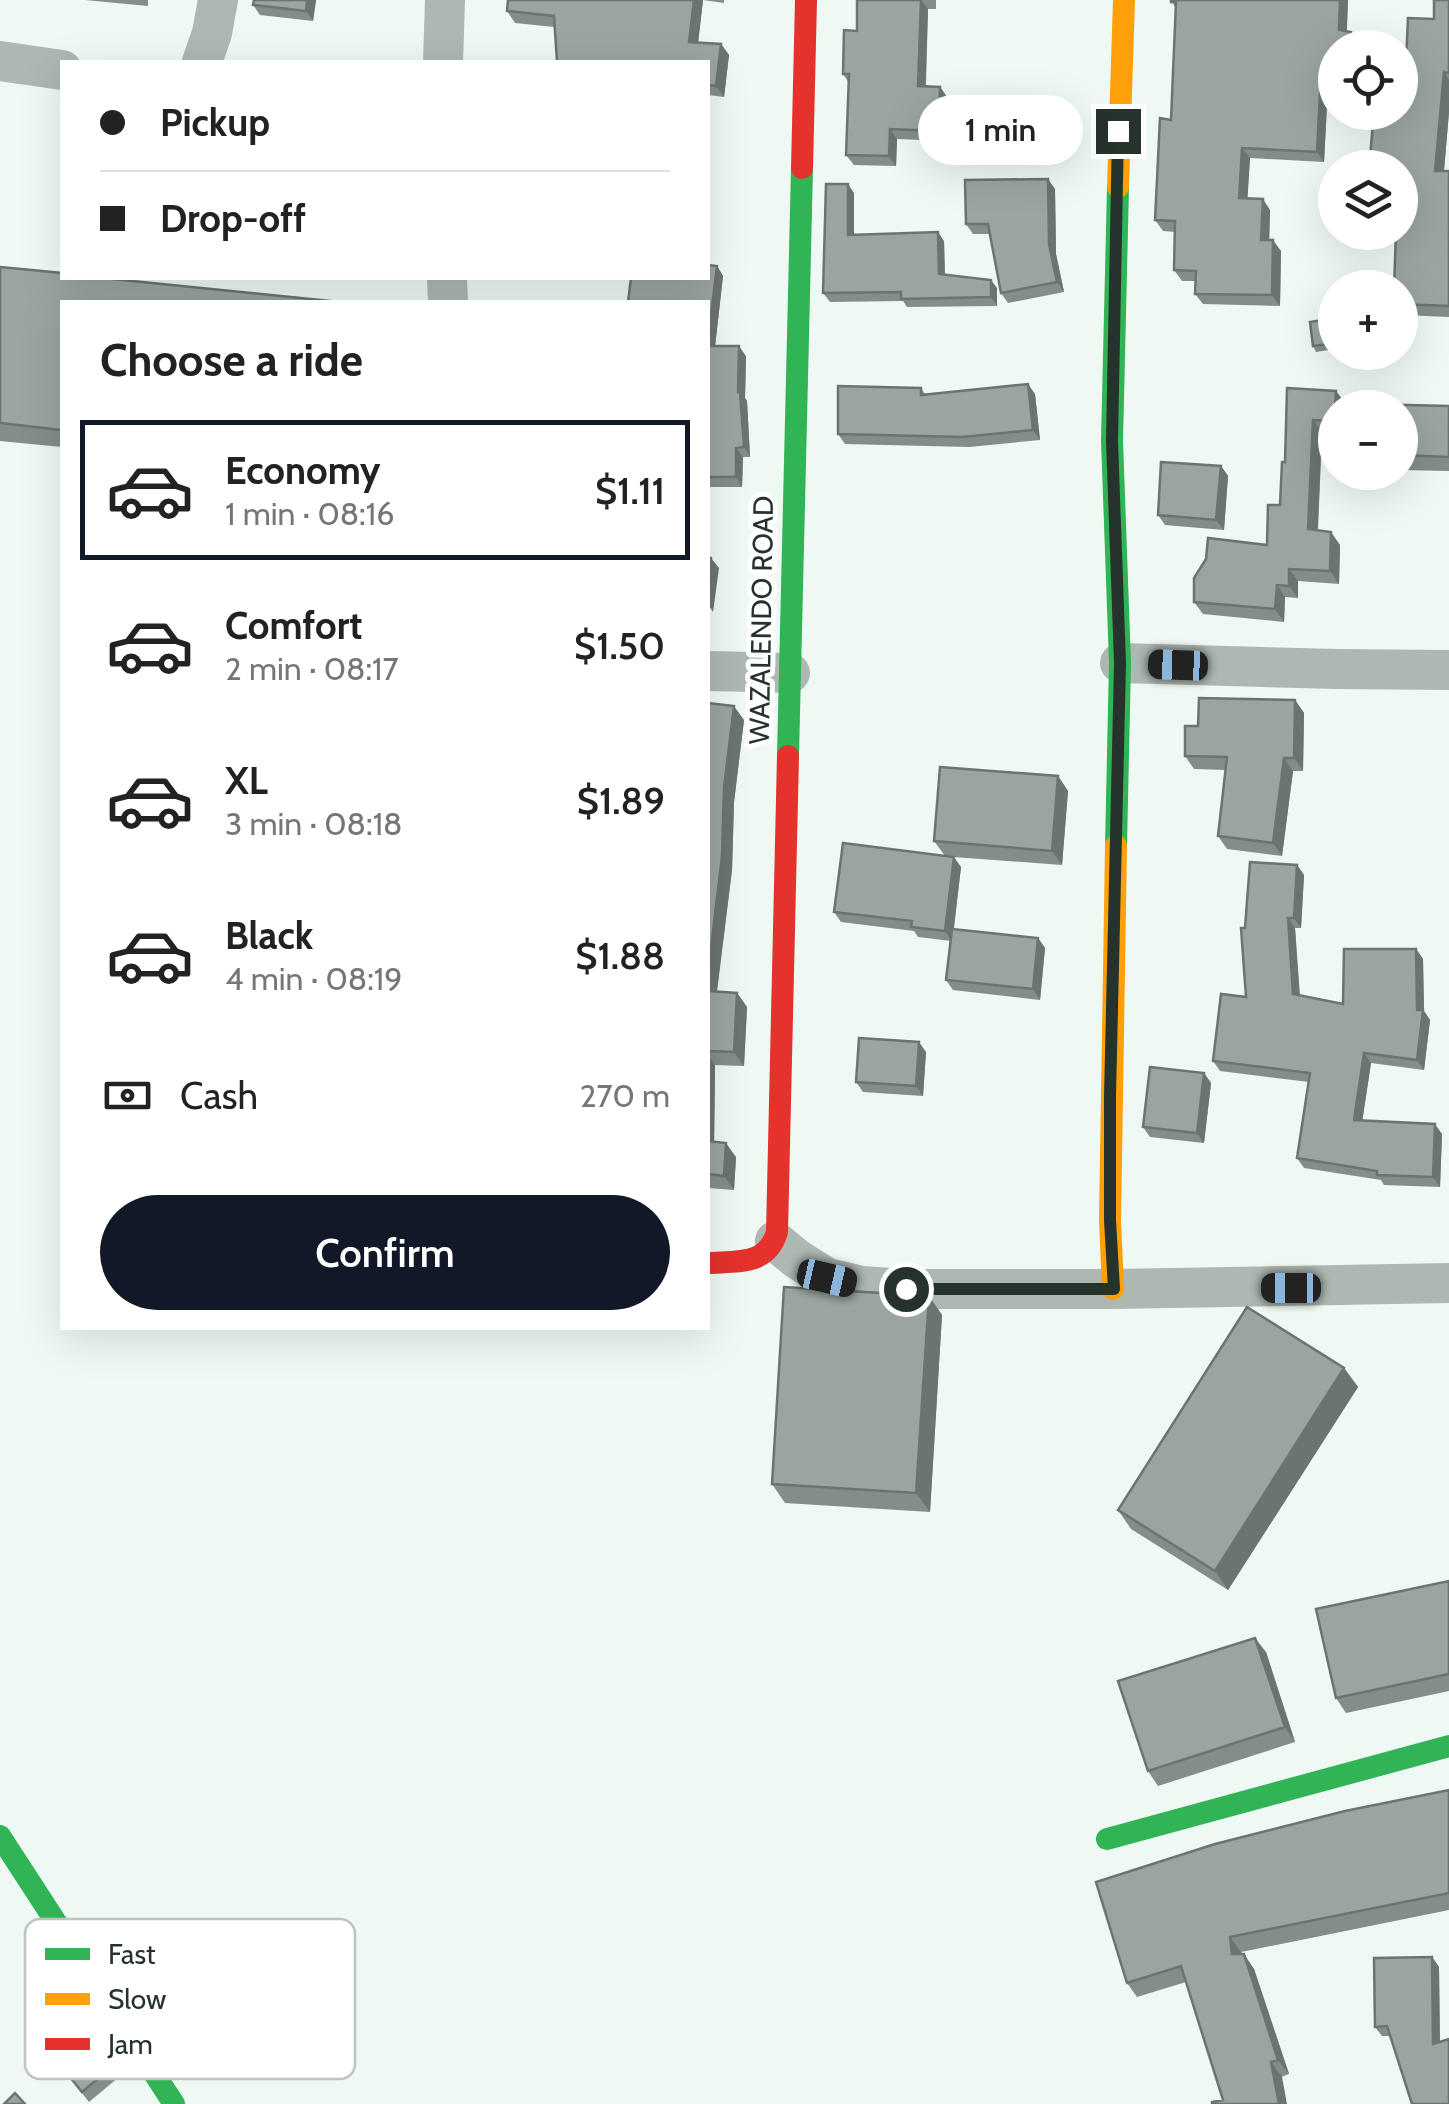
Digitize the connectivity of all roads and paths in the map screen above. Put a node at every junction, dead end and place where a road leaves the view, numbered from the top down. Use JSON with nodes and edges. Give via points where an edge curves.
{"nodes":[{"id":1,"x":218,"y":0,"type":"edge"},
{"id":2,"x":444,"y":0,"type":"edge"},
{"id":3,"x":806,"y":0,"type":"edge"},
{"id":4,"x":1124,"y":0,"type":"edge"},
{"id":5,"x":203,"y":60,"type":"edge"},
{"id":6,"x":443,"y":60,"type":"edge"},
{"id":7,"x":0,"y":61,"type":"edge"},
{"id":8,"x":60,"y":70,"type":"edge"},
{"id":9,"x":1120,"y":663,"type":"junction"},
{"id":10,"x":710,"y":670,"type":"edge"},
{"id":11,"x":1449,"y":670,"type":"edge"},
{"id":12,"x":790,"y":672,"type":"junction"},
{"id":13,"x":774,"y":1240,"type":"junction"},
{"id":14,"x":710,"y":1263,"type":"edge"},
{"id":15,"x":1449,"y":1282,"type":"edge"},
{"id":16,"x":1114,"y":1289,"type":"junction"},
{"id":17,"x":1449,"y":1746,"type":"edge"},
{"id":18,"x":0,"y":1836,"type":"edge"},
{"id":19,"x":1107,"y":1838,"type":"dead end"},
{"id":20,"x":54,"y":1919,"type":"edge"},
{"id":21,"x":158,"y":2079,"type":"edge"},
{"id":22,"x":174,"y":2104,"type":"edge"}],
"edges":[{"from":1,"to":5,"type":"street"},
{"from":2,"to":6,"type":"street"},
{"from":3,"to":12,"type":"street","name":"WAZALENDO ROAD"},
{"from":4,"to":9,"type":"street","via":[[1112,441]]},
{"from":7,"to":8,"type":"street"},
{"from":9,"to":11,"type":"street"},
{"from":9,"to":16,"type":"street","via":[[1110,1096]]},
{"from":10,"to":12,"type":"street"},
{"from":12,"to":13,"type":"street","name":"WAZALENDO ROAD"},
{"from":13,"to":14,"type":"street","via":[[757,1259]]},
{"from":13,"to":16,"type":"street","via":[[827,1278],[862,1286]]},
{"from":15,"to":16,"type":"street"},
{"from":17,"to":19,"type":"street"},
{"from":18,"to":20,"type":"street"},
{"from":21,"to":22,"type":"street"}]}
